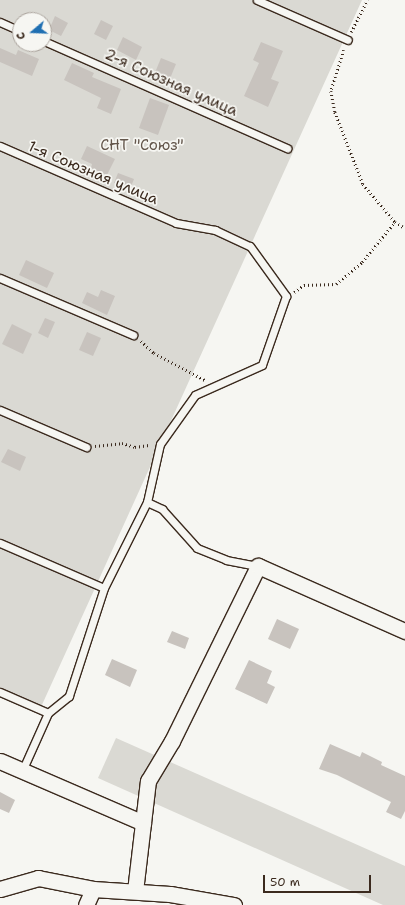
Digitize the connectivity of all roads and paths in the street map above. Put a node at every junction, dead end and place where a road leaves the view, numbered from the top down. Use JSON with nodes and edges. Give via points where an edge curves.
{"nodes":[{"id":1,"x":257,"y":0,"type":"edge"},
{"id":2,"x":367,"y":0,"type":"edge"},
{"id":3,"x":0,"y":22,"type":"edge"},
{"id":4,"x":12,"y":27,"type":"edge"},
{"id":5,"x":348,"y":40,"type":"junction"},
{"id":6,"x":52,"y":45,"type":"edge"},
{"id":7,"x":0,"y":146,"type":"edge"},
{"id":8,"x":287,"y":148,"type":"dead end"},
{"id":9,"x":395,"y":222,"type":"junction"},
{"id":10,"x":405,"y":228,"type":"edge"},
{"id":11,"x":0,"y":278,"type":"edge"},
{"id":12,"x":286,"y":296,"type":"junction"},
{"id":13,"x":133,"y":335,"type":"joint"},
{"id":14,"x":216,"y":385,"type":"junction"},
{"id":15,"x":0,"y":410,"type":"edge"},
{"id":16,"x":160,"y":444,"type":"junction"},
{"id":17,"x":86,"y":447,"type":"joint"},
{"id":18,"x":147,"y":502,"type":"junction"},
{"id":19,"x":0,"y":543,"type":"edge"},
{"id":20,"x":258,"y":566,"type":"junction"},
{"id":21,"x":104,"y":588,"type":"junction"},
{"id":22,"x":405,"y":631,"type":"edge"},
{"id":23,"x":0,"y":692,"type":"edge"},
{"id":24,"x":48,"y":713,"type":"junction"},
{"id":25,"x":0,"y":761,"type":"edge"},
{"id":26,"x":22,"y":771,"type":"junction"},
{"id":27,"x":143,"y":823,"type":"junction"},
{"id":28,"x":0,"y":889,"type":"edge"},
{"id":29,"x":93,"y":889,"type":"junction"},
{"id":30,"x":143,"y":896,"type":"edge"},
{"id":31,"x":86,"y":905,"type":"edge"},
{"id":32,"x":234,"y":905,"type":"edge"}],
"edges":[{"from":1,"to":5,"type":"lane"},
{"from":2,"to":5,"type":"path"},
{"from":3,"to":4,"type":"lane"},
{"from":5,"to":9,"type":"path","via":[[331,90],[335,112],[362,184]]},
{"from":6,"to":8,"type":"lane","name":"2-я Союзная улица"},
{"from":7,"to":12,"type":"lane","name":"1-я Союзная улица","via":[[176,223],[215,230],[250,246]]},
{"from":9,"to":10,"type":"path"},
{"from":9,"to":12,"type":"path","via":[[362,262],[336,284],[304,285]]},
{"from":11,"to":13,"type":"lane"},
{"from":12,"to":14,"type":"lane","via":[[262,365]]},
{"from":13,"to":14,"type":"path","via":[[154,353]]},
{"from":14,"to":16,"type":"lane","via":[[195,395]]},
{"from":15,"to":17,"type":"lane"},
{"from":16,"to":17,"type":"path","via":[[135,447],[122,443]]},
{"from":16,"to":18,"type":"lane"},
{"from":18,"to":20,"type":"lane","via":[[162,509],[197,548],[226,560]]},
{"from":18,"to":21,"type":"lane"},
{"from":19,"to":21,"type":"lane"},
{"from":20,"to":22,"type":"street"},
{"from":20,"to":27,"type":"street","via":[[172,741],[148,781]]},
{"from":21,"to":24,"type":"lane","via":[[69,696]]},
{"from":23,"to":24,"type":"lane"},
{"from":24,"to":26,"type":"lane"},
{"from":25,"to":26,"type":"street"},
{"from":26,"to":27,"type":"street"},
{"from":27,"to":30,"type":"street"},
{"from":28,"to":29,"type":"street","via":[[38,878]]},
{"from":29,"to":30,"type":"street"},
{"from":29,"to":31,"type":"street"},
{"from":30,"to":32,"type":"street","via":[[170,894]]}]}
